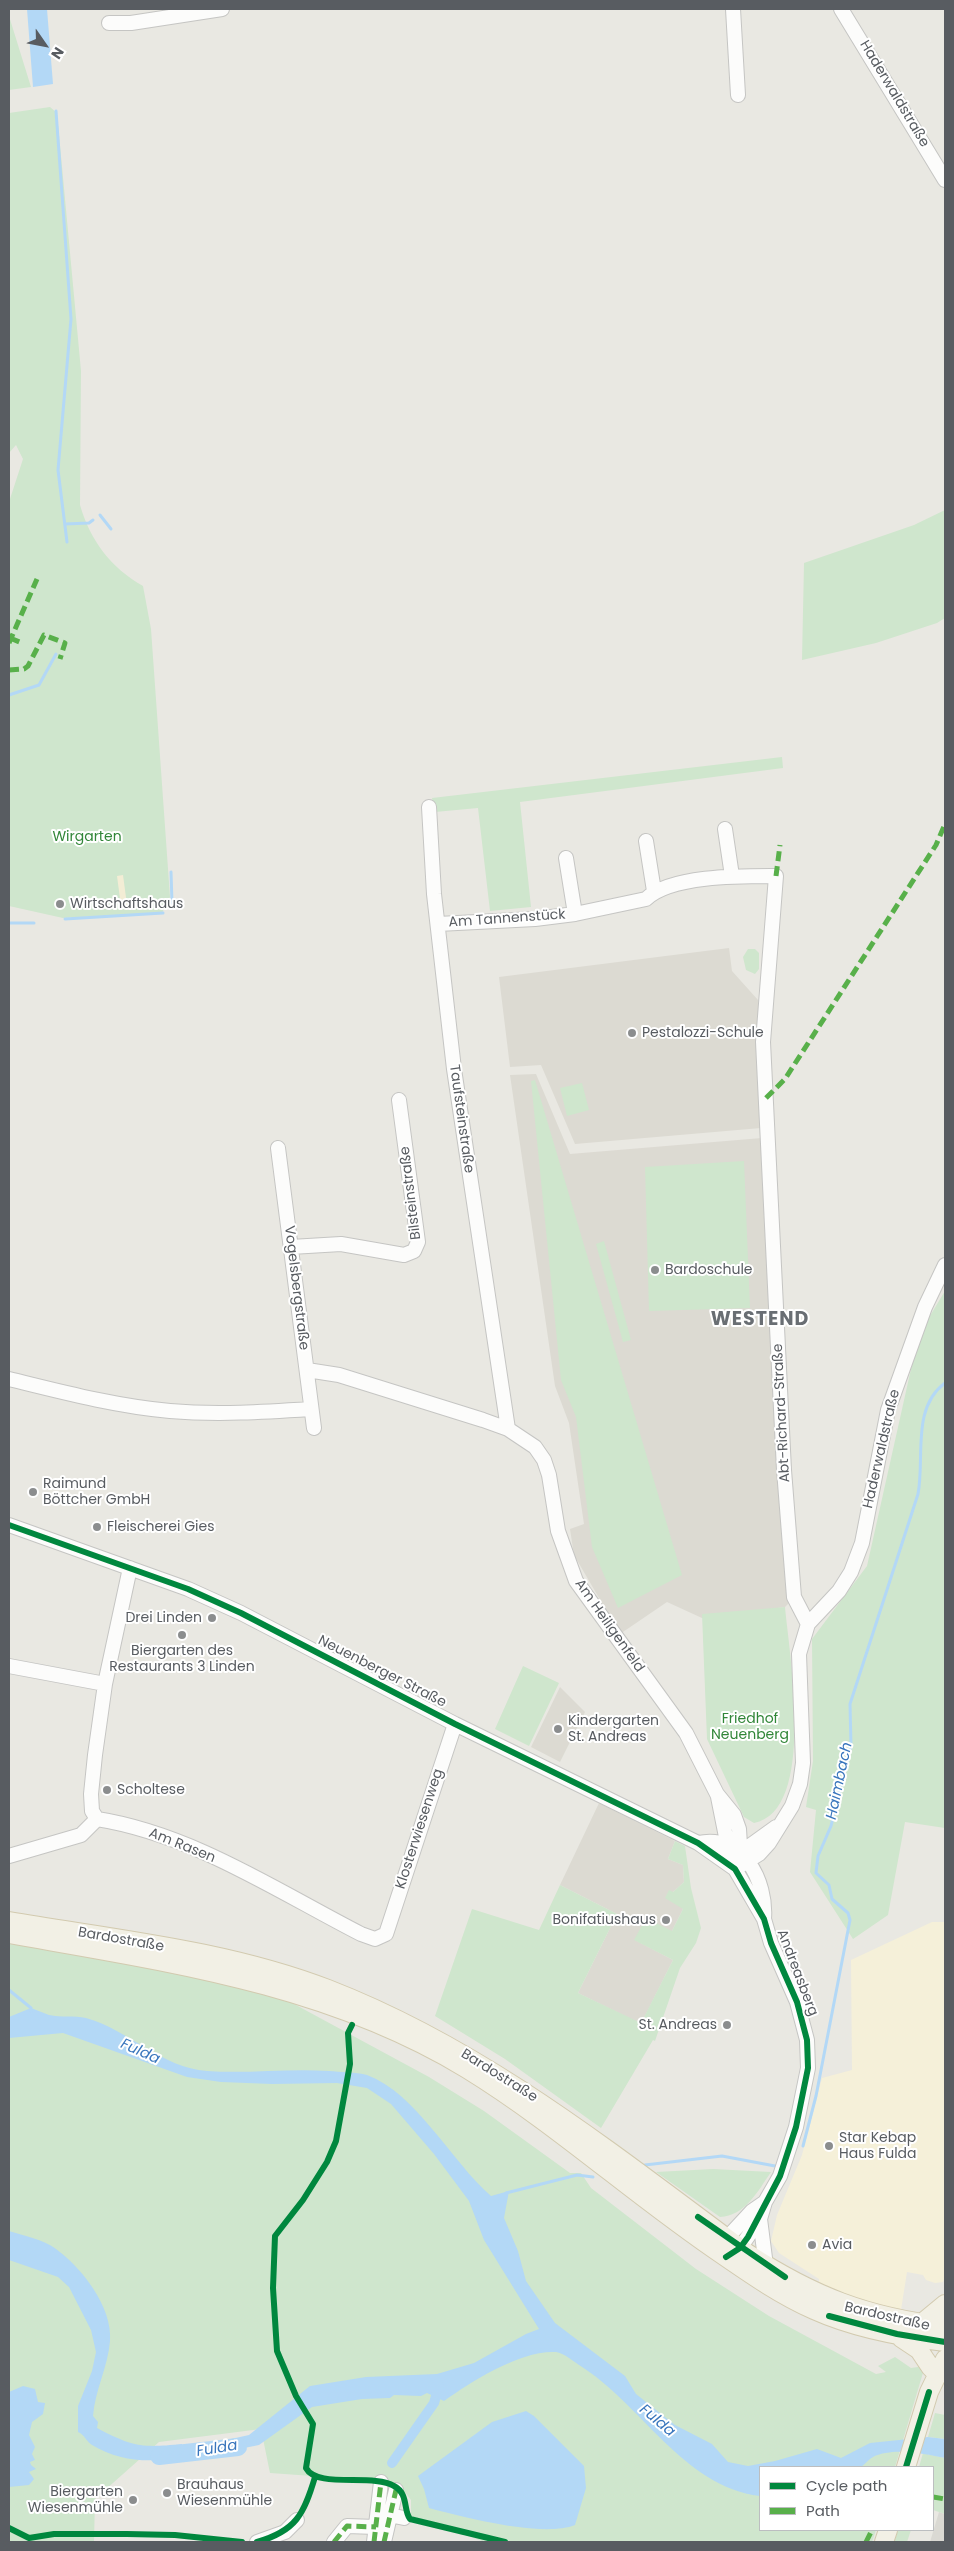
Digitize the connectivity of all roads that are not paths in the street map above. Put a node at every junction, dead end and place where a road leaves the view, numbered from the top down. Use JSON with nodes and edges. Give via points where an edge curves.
{"nodes":[{"id":1,"x":217,"y":9,"type":"edge"},
{"id":2,"x":733,"y":9,"type":"edge"},
{"id":3,"x":842,"y":9,"type":"edge"},
{"id":4,"x":109,"y":24,"type":"dead end"},
{"id":5,"x":738,"y":95,"type":"dead end"},
{"id":6,"x":945,"y":180,"type":"edge"},
{"id":7,"x":429,"y":807,"type":"dead end"},
{"id":8,"x":725,"y":830,"type":"dead end"},
{"id":9,"x":646,"y":841,"type":"dead end"},
{"id":10,"x":566,"y":858,"type":"dead end"},
{"id":11,"x":732,"y":876,"type":"junction"},
{"id":12,"x":776,"y":876,"type":"joint"},
{"id":13,"x":654,"y":892,"type":"junction"},
{"id":14,"x":575,"y":914,"type":"junction"},
{"id":15,"x":438,"y":924,"type":"junction"},
{"id":16,"x":399,"y":1100,"type":"dead end"},
{"id":17,"x":278,"y":1148,"type":"dead end"},
{"id":18,"x":291,"y":1247,"type":"junction"},
{"id":19,"x":945,"y":1266,"type":"edge"},
{"id":20,"x":307,"y":1370,"type":"junction"},
{"id":21,"x":9,"y":1379,"type":"edge"},
{"id":22,"x":311,"y":1409,"type":"junction"},
{"id":23,"x":314,"y":1428,"type":"dead end"},
{"id":24,"x":508,"y":1429,"type":"junction"},
{"id":25,"x":9,"y":1525,"type":"edge"},
{"id":26,"x":130,"y":1568,"type":"junction"},
{"id":27,"x":808,"y":1624,"type":"junction"},
{"id":28,"x":9,"y":1666,"type":"edge"},
{"id":29,"x":105,"y":1684,"type":"junction"},
{"id":30,"x":455,"y":1724,"type":"junction"},
{"id":31,"x":97,"y":1819,"type":"junction"},
{"id":32,"x":698,"y":1842,"type":"junction"},
{"id":33,"x":738,"y":1853,"type":"junction"},
{"id":34,"x":9,"y":1856,"type":"edge"},
{"id":35,"x":730,"y":1865,"type":"junction"},
{"id":36,"x":764,"y":1918,"type":"junction"},
{"id":37,"x":9,"y":1921,"type":"edge"},
{"id":38,"x":9,"y":1934,"type":"edge"},
{"id":39,"x":386,"y":1934,"type":"joint"},
{"id":40,"x":765,"y":2202,"type":"junction"},
{"id":41,"x":760,"y":2219,"type":"junction"},
{"id":42,"x":731,"y":2248,"type":"junction"},
{"id":43,"x":766,"y":2266,"type":"junction"},
{"id":44,"x":945,"y":2304,"type":"edge"},
{"id":45,"x":922,"y":2322,"type":"junction"},
{"id":46,"x":944,"y":2332,"type":"edge"},
{"id":47,"x":896,"y":2334,"type":"junction"},
{"id":48,"x":938,"y":2363,"type":"edge"},
{"id":49,"x":906,"y":2466,"type":"edge"},
{"id":50,"x":381,"y":2482,"type":"dead end"},
{"id":51,"x":396,"y":2490,"type":"dead end"},
{"id":52,"x":389,"y":2515,"type":"junction"},
{"id":53,"x":404,"y":2518,"type":"dead end"},
{"id":54,"x":297,"y":2520,"type":"dead end"},
{"id":55,"x":376,"y":2527,"type":"junction"},
{"id":56,"x":257,"y":2542,"type":"edge"},
{"id":57,"x":334,"y":2542,"type":"edge"},
{"id":58,"x":374,"y":2542,"type":"edge"},
{"id":59,"x":384,"y":2542,"type":"edge"}],
"edges":[{"from":1,"to":4,"type":"street"},
{"from":2,"to":5,"type":"street"},
{"from":3,"to":6,"type":"street","name":"Haderwaldstraße"},
{"from":7,"to":15,"type":"street","name":"Taufsteinstraße"},
{"from":8,"to":11,"type":"street"},
{"from":9,"to":13,"type":"street"},
{"from":10,"to":14,"type":"street","name":"Am Tannenstück"},
{"from":11,"to":12,"type":"street","name":"Am Tannenstück"},
{"from":11,"to":13,"type":"street","name":"Am Tannenstück"},
{"from":12,"to":27,"type":"street","name":"Abt-Richard-Straße","via":[[763,1042],[794,1597]]},
{"from":13,"to":14,"type":"street","name":"Am Tannenstück","via":[[646,899]]},
{"from":14,"to":15,"type":"street","name":"Am Tannenstück"},
{"from":15,"to":24,"type":"street","name":"Taufsteinstraße","via":[[454,1069]]},
{"from":16,"to":18,"type":"street","name":"Bilsteinstraße","via":[[418,1242],[414,1252],[404,1254],[341,1244]]},
{"from":17,"to":18,"type":"street","name":"Vogelsbergstraße"},
{"from":18,"to":20,"type":"street","name":"Vogelsbergstraße"},
{"from":19,"to":27,"type":"street","name":"Haderwaldstraße","via":[[926,1307],[888,1410],[857,1558],[839,1590]]},
{"from":20,"to":22,"type":"street","name":"Vogelsbergstraße"},
{"from":20,"to":24,"type":"street","name":"Am Heiligenfeld","via":[[339,1375]]},
{"from":21,"to":22,"type":"street","via":[[109,1403],[170,1411],[226,1413]]},
{"from":22,"to":23,"type":"street","name":"Vogelsbergstraße"},
{"from":24,"to":33,"type":"street","name":"Am Heiligenfeld","via":[[535,1447],[544,1460],[558,1531],[576,1581],[686,1733],[718,1794],[724,1824]]},
{"from":25,"to":26,"type":"street","name":"Neuenberger Straße"},
{"from":26,"to":29,"type":"street"},
{"from":26,"to":30,"type":"street","name":"Neuenberger Straße","via":[[241,1613]]},
{"from":27,"to":33,"type":"street","via":[[799,1654],[803,1763],[800,1784],[792,1806],[770,1843]]},
{"from":28,"to":29,"type":"street"},
{"from":29,"to":31,"type":"street","via":[[91,1794],[92,1811]]},
{"from":30,"to":32,"type":"street","name":"Neuenberger Straße"},
{"from":30,"to":39,"type":"street","name":"Klosterwiesenweg"},
{"from":31,"to":34,"type":"street","via":[[82,1835]]},
{"from":31,"to":39,"type":"street","name":"Am Rasen","via":[[120,1823],[192,1848],[361,1934],[375,1939]]},
{"from":32,"to":33,"type":"street","name":"Neuenberger Straße","via":[[713,1842]]},
{"from":32,"to":35,"type":"street","name":"Neuenberger Straße"},
{"from":33,"to":35,"type":"street"},
{"from":33,"to":35,"type":"street","name":"Am Heiligenfeld"},
{"from":33,"to":36,"type":"street","name":"Andreasberg","via":[[756,1873],[763,1898]]},
{"from":35,"to":36,"type":"street","name":"Andreasberg"},
{"from":36,"to":40,"type":"street","name":"Andreasberg","via":[[771,1944],[804,2022],[808,2059],[796,2127],[780,2176]]},
{"from":37,"to":42,"type":"main road","name":"Bardostraße","via":[[250,1965],[327,1988],[414,2026],[517,2085],[643,2176]]},
{"from":38,"to":42,"type":"main road","name":"Bardostraße","via":[[269,1985],[394,2031],[466,2069],[560,2132],[656,2207]]},
{"from":40,"to":41,"type":"street","name":"Andreasberg"},
{"from":40,"to":42,"type":"street","name":"Andreasberg","via":[[752,2211]]},
{"from":41,"to":42,"type":"street","name":"Andreasberg"},
{"from":41,"to":43,"type":"street","name":"Andreasberg"},
{"from":42,"to":43,"type":"main road","name":"Bardostraße"},
{"from":42,"to":47,"type":"main road","name":"Bardostraße","via":[[789,2298],[845,2322]]},
{"from":43,"to":45,"type":"main road","name":"Bardostraße","via":[[813,2292],[845,2305]]},
{"from":44,"to":45,"type":"main road"},
{"from":45,"to":46,"type":"main road","name":"Bardostraße"},
{"from":46,"to":47,"type":"main road","name":"Bardostraße"},
{"from":46,"to":48,"type":"main road"},
{"from":47,"to":48,"type":"main road"},
{"from":48,"to":49,"type":"main road"},
{"from":50,"to":55,"type":"street"},
{"from":51,"to":52,"type":"street"},
{"from":52,"to":53,"type":"street"},
{"from":52,"to":59,"type":"street"},
{"from":54,"to":56,"type":"street","via":[[285,2532]]},
{"from":55,"to":57,"type":"street","via":[[347,2526]]},
{"from":55,"to":58,"type":"street"}]}
